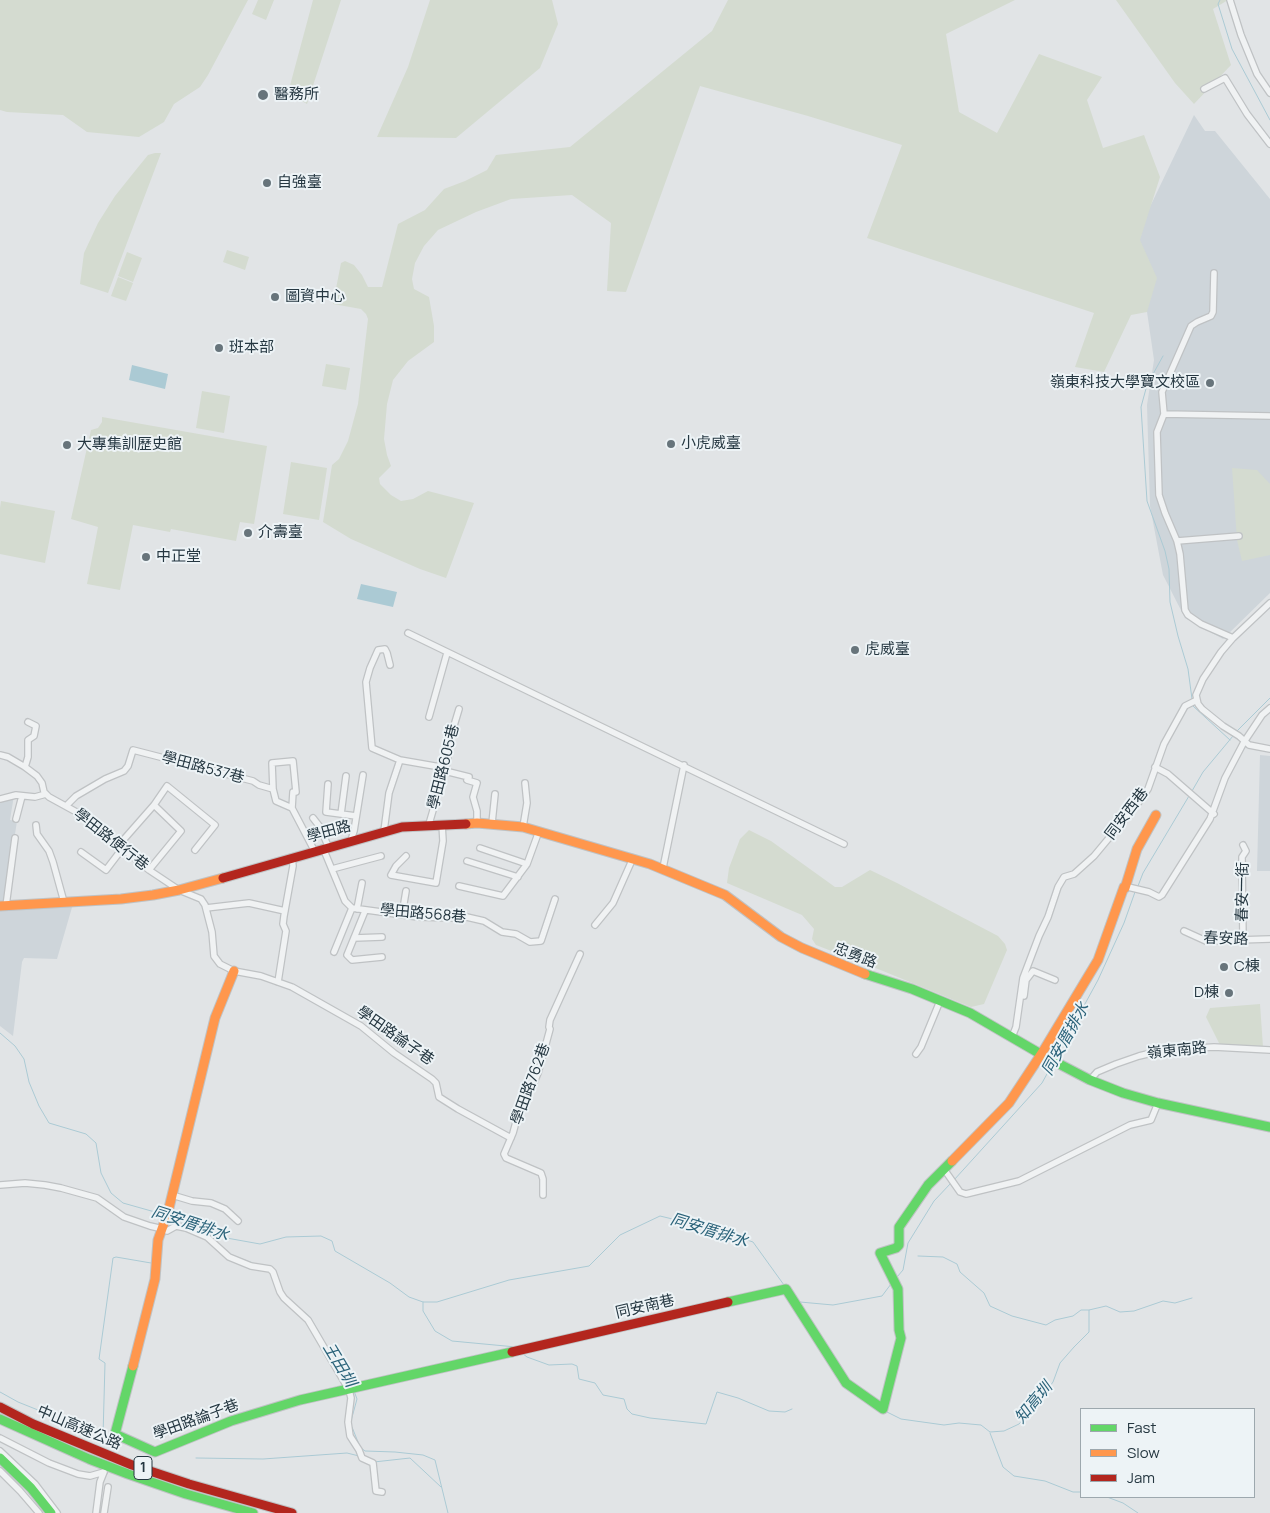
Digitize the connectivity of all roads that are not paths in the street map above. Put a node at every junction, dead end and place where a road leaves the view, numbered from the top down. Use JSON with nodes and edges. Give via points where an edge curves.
{"nodes":[{"id":1,"x":1230,"y":0,"type":"edge"},
{"id":2,"x":1204,"y":89,"type":"dead end"},
{"id":3,"x":1270,"y":93,"type":"edge"},
{"id":4,"x":1270,"y":144,"type":"edge"},
{"id":5,"x":1214,"y":273,"type":"dead end"},
{"id":6,"x":1164,"y":414,"type":"junction"},
{"id":7,"x":1270,"y":416,"type":"edge"},
{"id":8,"x":1239,"y":536,"type":"dead end"},
{"id":9,"x":1177,"y":541,"type":"junction"},
{"id":10,"x":1270,"y":604,"type":"edge"},
{"id":11,"x":408,"y":633,"type":"dead end"},
{"id":12,"x":1233,"y":638,"type":"junction"},
{"id":13,"x":447,"y":653,"type":"junction"},
{"id":14,"x":390,"y":665,"type":"dead end"},
{"id":15,"x":1197,"y":700,"type":"junction"},
{"id":16,"x":1270,"y":708,"type":"edge"},
{"id":17,"x":459,"y":709,"type":"dead end"},
{"id":18,"x":429,"y":717,"type":"dead end"},
{"id":19,"x":28,"y":722,"type":"dead end"},
{"id":20,"x":1244,"y":742,"type":"junction"},
{"id":21,"x":1270,"y":749,"type":"edge"},
{"id":22,"x":0,"y":755,"type":"edge"},
{"id":23,"x":400,"y":760,"type":"junction"},
{"id":24,"x":684,"y":764,"type":"junction"},
{"id":25,"x":25,"y":767,"type":"junction"},
{"id":26,"x":1155,"y":767,"type":"junction"},
{"id":27,"x":446,"y":770,"type":"junction"},
{"id":28,"x":363,"y":775,"type":"dead end"},
{"id":29,"x":346,"y":776,"type":"dead end"},
{"id":30,"x":525,"y":783,"type":"dead end"},
{"id":31,"x":328,"y":784,"type":"dead end"},
{"id":32,"x":273,"y":789,"type":"junction"},
{"id":33,"x":46,"y":794,"type":"junction"},
{"id":34,"x":494,"y":794,"type":"dead end"},
{"id":35,"x":22,"y":796,"type":"junction"},
{"id":36,"x":0,"y":799,"type":"edge"},
{"id":37,"x":154,"y":805,"type":"junction"},
{"id":38,"x":66,"y":806,"type":"junction"},
{"id":39,"x":292,"y":808,"type":"junction"},
{"id":40,"x":341,"y":814,"type":"junction"},
{"id":41,"x":1156,"y":814,"type":"dead end"},
{"id":42,"x":1214,"y":814,"type":"junction"},
{"id":43,"x":356,"y":816,"type":"junction"},
{"id":44,"x":313,"y":818,"type":"dead end"},
{"id":45,"x":16,"y":819,"type":"dead end"},
{"id":46,"x":477,"y":823,"type":"junction"},
{"id":47,"x":492,"y":823,"type":"junction"},
{"id":48,"x":429,"y":824,"type":"junction"},
{"id":49,"x":442,"y":824,"type":"junction"},
{"id":50,"x":36,"y":825,"type":"dead end"},
{"id":51,"x":523,"y":827,"type":"junction"},
{"id":52,"x":384,"y":831,"type":"junction"},
{"id":53,"x":539,"y":831,"type":"junction"},
{"id":54,"x":15,"y":838,"type":"dead end"},
{"id":55,"x":351,"y":840,"type":"junction"},
{"id":56,"x":844,"y":844,"type":"dead end"},
{"id":57,"x":1243,"y":845,"type":"dead end"},
{"id":58,"x":120,"y":847,"type":"junction"},
{"id":59,"x":322,"y":848,"type":"junction"},
{"id":60,"x":480,"y":848,"type":"dead end"},
{"id":61,"x":196,"y":850,"type":"dead end"},
{"id":62,"x":81,"y":852,"type":"dead end"},
{"id":63,"x":381,"y":856,"type":"dead end"},
{"id":64,"x":406,"y":856,"type":"dead end"},
{"id":65,"x":292,"y":857,"type":"junction"},
{"id":66,"x":633,"y":858,"type":"junction"},
{"id":67,"x":467,"y":861,"type":"dead end"},
{"id":68,"x":527,"y":864,"type":"junction"},
{"id":69,"x":663,"y":868,"type":"junction"},
{"id":70,"x":332,"y":869,"type":"junction"},
{"id":71,"x":149,"y":870,"type":"junction"},
{"id":72,"x":518,"y":877,"type":"junction"},
{"id":73,"x":362,"y":884,"type":"dead end"},
{"id":74,"x":459,"y":886,"type":"dead end"},
{"id":75,"x":1127,"y":887,"type":"junction"},
{"id":76,"x":179,"y":890,"type":"junction"},
{"id":77,"x":406,"y":891,"type":"dead end"},
{"id":78,"x":555,"y":899,"type":"dead end"},
{"id":79,"x":64,"y":902,"type":"junction"},
{"id":80,"x":3,"y":906,"type":"edge"},
{"id":81,"x":206,"y":908,"type":"junction"},
{"id":82,"x":354,"y":908,"type":"junction"},
{"id":83,"x":285,"y":910,"type":"junction"},
{"id":84,"x":365,"y":911,"type":"junction"},
{"id":85,"x":402,"y":915,"type":"junction"},
{"id":86,"x":596,"y":925,"type":"dead end"},
{"id":87,"x":1184,"y":931,"type":"dead end"},
{"id":88,"x":382,"y":937,"type":"dead end"},
{"id":89,"x":354,"y":938,"type":"junction"},
{"id":90,"x":1270,"y":939,"type":"edge"},
{"id":91,"x":1242,"y":940,"type":"junction"},
{"id":92,"x":334,"y":952,"type":"dead end"},
{"id":93,"x":580,"y":954,"type":"dead end"},
{"id":94,"x":382,"y":957,"type":"dead end"},
{"id":95,"x":234,"y":971,"type":"junction"},
{"id":96,"x":1055,"y":980,"type":"dead end"},
{"id":97,"x":278,"y":982,"type":"junction"},
{"id":98,"x":940,"y":1001,"type":"junction"},
{"id":99,"x":1019,"y":1002,"type":"junction"},
{"id":100,"x":1012,"y":1037,"type":"junction"},
{"id":101,"x":1270,"y":1050,"type":"edge"},
{"id":102,"x":916,"y":1054,"type":"dead end"},
{"id":103,"x":1043,"y":1055,"type":"junction"},
{"id":104,"x":1090,"y":1080,"type":"junction"},
{"id":105,"x":1158,"y":1103,"type":"junction"},
{"id":106,"x":1270,"y":1127,"type":"edge"},
{"id":107,"x":511,"y":1138,"type":"junction"},
{"id":108,"x":946,"y":1172,"type":"dead end"},
{"id":109,"x":0,"y":1185,"type":"edge"},
{"id":110,"x":172,"y":1195,"type":"junction"},
{"id":111,"x":543,"y":1195,"type":"dead end"},
{"id":112,"x":238,"y":1221,"type":"dead end"},
{"id":113,"x":163,"y":1228,"type":"junction"},
{"id":114,"x":547,"y":1344,"type":"joint"},
{"id":115,"x":349,"y":1390,"type":"junction"},
{"id":116,"x":0,"y":1408,"type":"edge"},
{"id":117,"x":0,"y":1419,"type":"edge"},
{"id":118,"x":0,"y":1438,"type":"edge"},
{"id":119,"x":0,"y":1451,"type":"edge"},
{"id":120,"x":0,"y":1458,"type":"edge"},
{"id":121,"x":0,"y":1465,"type":"edge"},
{"id":122,"x":0,"y":1471,"type":"edge"},
{"id":123,"x":108,"y":1487,"type":"dead end"},
{"id":124,"x":29,"y":1490,"type":"junction"},
{"id":125,"x":382,"y":1492,"type":"dead end"},
{"id":126,"x":39,"y":1513,"type":"edge"},
{"id":127,"x":44,"y":1513,"type":"edge"},
{"id":128,"x":51,"y":1513,"type":"edge"},
{"id":129,"x":57,"y":1513,"type":"edge"},
{"id":130,"x":96,"y":1513,"type":"edge"},
{"id":131,"x":104,"y":1513,"type":"edge"},
{"id":132,"x":253,"y":1513,"type":"edge"},
{"id":133,"x":292,"y":1513,"type":"edge"}],
"edges":[{"from":1,"to":3,"type":"street","via":[[1256,74]]},
{"from":2,"to":4,"type":"street","via":[[1225,78]]},
{"from":5,"to":6,"type":"street","via":[[1213,312],[1191,326],[1162,392]]},
{"from":6,"to":7,"type":"street"},
{"from":6,"to":9,"type":"street","via":[[1157,432],[1160,495]]},
{"from":8,"to":9,"type":"street"},
{"from":9,"to":12,"type":"street","via":[[1185,610],[1201,624]]},
{"from":10,"to":12,"type":"street","name":"同安西巷"},
{"from":11,"to":13,"type":"street"},
{"from":12,"to":15,"type":"street","name":"同安西巷","via":[[1203,679]]},
{"from":13,"to":18,"type":"street"},
{"from":13,"to":24,"type":"street"},
{"from":14,"to":23,"type":"street","via":[[385,650],[378,650],[366,682],[371,746],[373,750]]},
{"from":15,"to":20,"type":"street","via":[[1202,709]]},
{"from":15,"to":26,"type":"street","name":"同安西巷","via":[[1185,706]]},
{"from":16,"to":20,"type":"street"},
{"from":17,"to":27,"type":"street","name":"學田路605巷","via":[[444,759],[448,760]]},
{"from":19,"to":25,"type":"street","via":[[36,726],[34,736],[28,740]]},
{"from":20,"to":21,"type":"street"},
{"from":20,"to":42,"type":"street","via":[[1225,778]]},
{"from":22,"to":25,"type":"street","name":"學田路便行巷"},
{"from":23,"to":27,"type":"street"},
{"from":23,"to":52,"type":"street","via":[[389,793]]},
{"from":24,"to":56,"type":"street"},
{"from":24,"to":69,"type":"street"},
{"from":25,"to":33,"type":"street","name":"學田路便行巷","via":[[42,783]]},
{"from":26,"to":42,"type":"street","via":[[1168,774]]},
{"from":26,"to":99,"type":"street","name":"同安西巷","via":[[1148,789],[1127,818],[1094,856],[1060,883],[1023,978]]},
{"from":27,"to":46,"type":"street","via":[[469,777],[467,780],[477,784],[473,797]]},
{"from":27,"to":48,"type":"street","name":"學田路605巷"},
{"from":28,"to":43,"type":"street"},
{"from":29,"to":40,"type":"street"},
{"from":30,"to":51,"type":"street","via":[[527,803]]},
{"from":31,"to":40,"type":"street","via":[[326,812]]},
{"from":32,"to":38,"type":"street","name":"學田路537巷","via":[[133,750],[124,771],[76,796]]},
{"from":32,"to":39,"type":"street","via":[[276,801]]},
{"from":32,"to":39,"type":"street","via":[[272,763],[293,761],[296,792],[293,792]]},
{"from":33,"to":35,"type":"street"},
{"from":33,"to":38,"type":"street","name":"學田路便行巷"},
{"from":34,"to":47,"type":"street"},
{"from":35,"to":36,"type":"street"},
{"from":35,"to":45,"type":"street"},
{"from":37,"to":58,"type":"street"},
{"from":37,"to":61,"type":"street","via":[[167,786],[215,825]]},
{"from":37,"to":71,"type":"street","via":[[181,831]]},
{"from":38,"to":58,"type":"street","name":"學田路便行巷"},
{"from":39,"to":59,"type":"street"},
{"from":40,"to":43,"type":"street"},
{"from":41,"to":75,"type":"main road","via":[[1137,849]]},
{"from":42,"to":75,"type":"street","via":[[1162,895],[1159,897]]},
{"from":43,"to":55,"type":"street"},
{"from":44,"to":59,"type":"street","via":[[320,827]]},
{"from":46,"to":47,"type":"main road","name":"學田路"},
{"from":46,"to":49,"type":"main road","name":"學田路"},
{"from":47,"to":51,"type":"main road","name":"學田路"},
{"from":48,"to":49,"type":"main road","name":"學田路"},
{"from":48,"to":52,"type":"main road","name":"學田路"},
{"from":49,"to":64,"type":"street","via":[[443,840],[436,883],[391,875]]},
{"from":50,"to":79,"type":"street","via":[[37,834],[53,862]]},
{"from":51,"to":53,"type":"main road","name":"學田路"},
{"from":52,"to":55,"type":"main road","name":"學田路"},
{"from":53,"to":66,"type":"main road","name":"學田路"},
{"from":53,"to":68,"type":"street"},
{"from":54,"to":80,"type":"street"},
{"from":55,"to":59,"type":"main road","name":"學田路"},
{"from":57,"to":91,"type":"street","name":"春安一街","via":[[1246,851],[1242,857]]},
{"from":58,"to":62,"type":"street","via":[[106,870]]},
{"from":58,"to":71,"type":"street","name":"學田路便行巷"},
{"from":59,"to":65,"type":"main road","name":"學田路"},
{"from":59,"to":70,"type":"street"},
{"from":60,"to":68,"type":"street"},
{"from":63,"to":70,"type":"street"},
{"from":65,"to":76,"type":"main road","name":"學田路"},
{"from":65,"to":83,"type":"street"},
{"from":66,"to":69,"type":"main road","name":"學田路"},
{"from":66,"to":86,"type":"street","via":[[613,903]]},
{"from":67,"to":72,"type":"street"},
{"from":68,"to":72,"type":"street"},
{"from":69,"to":98,"type":"main road","name":"忠勇路","via":[[725,895],[781,937],[802,948]]},
{"from":70,"to":82,"type":"street","via":[[345,901]]},
{"from":71,"to":76,"type":"street","name":"學田路便行巷"},
{"from":72,"to":74,"type":"street","via":[[503,896]]},
{"from":73,"to":82,"type":"street"},
{"from":75,"to":103,"type":"main road","via":[[1124,887],[1098,960]]},
{"from":76,"to":79,"type":"main road","name":"學田路","via":[[121,900]]},
{"from":76,"to":81,"type":"street","via":[[201,899]]},
{"from":77,"to":85,"type":"street"},
{"from":78,"to":85,"type":"street","name":"學田路568巷","via":[[541,941],[530,942],[516,934],[502,932],[484,921],[458,915],[450,918]]},
{"from":79,"to":80,"type":"main road","name":"學田路"},
{"from":81,"to":83,"type":"street","via":[[249,903]]},
{"from":81,"to":95,"type":"street","name":"學田路論子巷","via":[[214,956],[220,964]]},
{"from":82,"to":84,"type":"street","name":"學田路568巷"},
{"from":82,"to":92,"type":"street"},
{"from":83,"to":97,"type":"street","via":[[286,931]]},
{"from":84,"to":85,"type":"street","name":"學田路568巷"},
{"from":84,"to":89,"type":"street"},
{"from":87,"to":91,"type":"street","name":"春安路","via":[[1206,941]]},
{"from":88,"to":89,"type":"street"},
{"from":89,"to":94,"type":"street","via":[[347,955],[352,960]]},
{"from":90,"to":91,"type":"street","name":"春安路"},
{"from":93,"to":107,"type":"street","name":"學田路762巷","via":[[550,1020],[538,1073],[522,1100]]},
{"from":95,"to":97,"type":"street","name":"學田路論子巷"},
{"from":95,"to":110,"type":"main road","name":"學田路論子巷","via":[[215,1018]]},
{"from":96,"to":99,"type":"street","via":[[1033,971],[1026,980],[1023,998]]},
{"from":97,"to":107,"type":"street","name":"學田路論子巷","via":[[361,1026],[432,1079],[439,1096]]},
{"from":98,"to":100,"type":"main road","name":"忠勇路","via":[[970,1013]]},
{"from":98,"to":102,"type":"street"},
{"from":99,"to":100,"type":"street","name":"同安西巷"},
{"from":100,"to":103,"type":"main road","name":"忠勇路"},
{"from":101,"to":104,"type":"street","name":"嶺東南路","via":[[1214,1047],[1164,1050],[1110,1066]]},
{"from":103,"to":104,"type":"main road","name":"忠勇路"},
{"from":103,"to":114,"type":"main road","name":"同安南巷","via":[[1009,1103],[934,1177],[901,1223],[899,1245],[880,1254],[898,1289],[901,1338],[882,1409],[846,1383],[786,1289]]},
{"from":104,"to":105,"type":"main road"},
{"from":105,"to":106,"type":"main road"},
{"from":105,"to":108,"type":"street","via":[[1151,1120],[1130,1126],[1019,1181],[966,1194],[960,1192]]},
{"from":107,"to":111,"type":"street","name":"學田路762巷","via":[[505,1150],[506,1158],[541,1173]]},
{"from":109,"to":113,"type":"street","via":[[61,1188],[97,1198],[124,1217]]},
{"from":110,"to":112,"type":"street","via":[[211,1203],[225,1209]]},
{"from":110,"to":113,"type":"main road","name":"學田路論子巷"},
{"from":113,"to":115,"type":"street","via":[[167,1231],[176,1226],[186,1228],[207,1237],[229,1257],[251,1266],[270,1268],[280,1292],[308,1320]]},
{"from":113,"to":115,"type":"main road","name":"學田路論子巷","via":[[158,1240],[155,1279],[115,1434],[155,1452],[231,1421],[300,1400]]},
{"from":114,"to":115,"type":"main road","name":"學田路論子巷"},
{"from":115,"to":125,"type":"street","via":[[350,1436],[362,1458],[373,1463],[376,1491]]},
{"from":116,"to":133,"type":"main road","name":"中山高速公路","number":"1","via":[[132,1464],[198,1487]]},
{"from":117,"to":132,"type":"main road","name":"中山高速公路","number":"1","via":[[128,1474]]},
{"from":118,"to":130,"type":"street","via":[[78,1474],[90,1476],[104,1472]]},
{"from":119,"to":129,"type":"street","via":[[35,1484]]},
{"from":120,"to":124,"type":"main road"},
{"from":121,"to":124,"type":"main road"},
{"from":122,"to":126,"type":"street"},
{"from":123,"to":131,"type":"street"},
{"from":124,"to":127,"type":"main road"},
{"from":124,"to":128,"type":"main road"}]}
